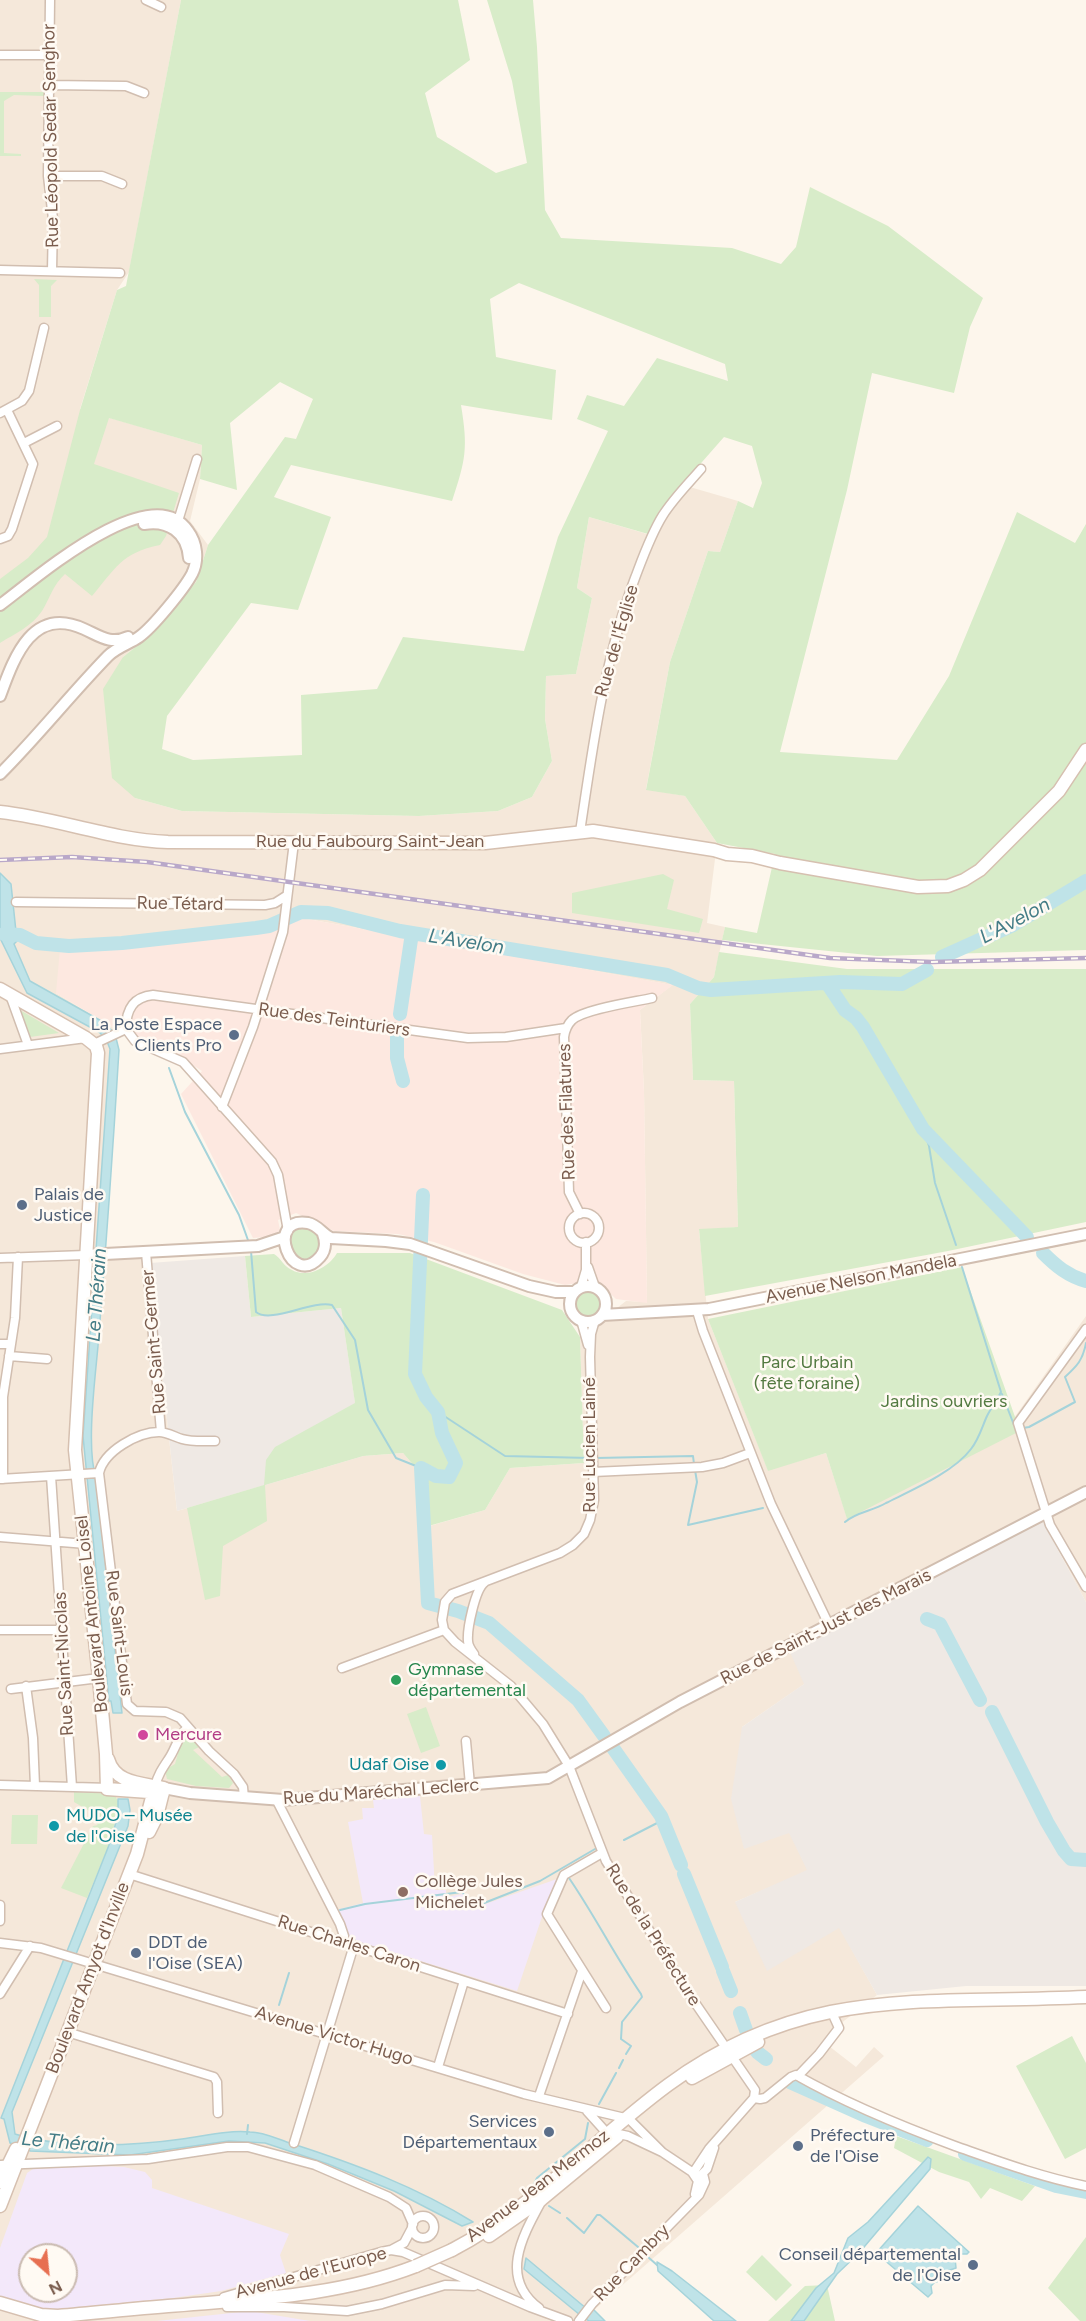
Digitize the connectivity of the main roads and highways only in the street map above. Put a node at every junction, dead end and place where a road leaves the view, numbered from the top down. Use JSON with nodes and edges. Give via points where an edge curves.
{"nodes":[{"id":1,"x":1086,"y":750,"type":"edge"},
{"id":2,"x":0,"y":812,"type":"edge"},
{"id":3,"x":26,"y":816,"type":"junction"},
{"id":4,"x":0,"y":817,"type":"edge"},
{"id":5,"x":5,"y":992,"type":"edge"},
{"id":6,"x":106,"y":1754,"type":"junction"},
{"id":7,"x":129,"y":1790,"type":"junction"},
{"id":8,"x":159,"y":1790,"type":"junction"},
{"id":9,"x":148,"y":1815,"type":"junction"},
{"id":10,"x":137,"y":1854,"type":"junction"},
{"id":11,"x":1086,"y":1997,"type":"edge"},
{"id":12,"x":1086,"y":2004,"type":"edge"},
{"id":13,"x":728,"y":2052,"type":"junction"},
{"id":14,"x":619,"y":2129,"type":"junction"},
{"id":15,"x":8,"y":2165,"type":"edge"},
{"id":16,"x":0,"y":2182,"type":"edge"},
{"id":17,"x":0,"y":2206,"type":"edge"},
{"id":18,"x":454,"y":2252,"type":"junction"},
{"id":19,"x":421,"y":2265,"type":"junction"},
{"id":20,"x":0,"y":2303,"type":"edge"},
{"id":21,"x":0,"y":2311,"type":"edge"},
{"id":22,"x":37,"y":2321,"type":"edge"},
{"id":23,"x":80,"y":2321,"type":"edge"}],
"edges":[{"from":1,"to":3,"type":"main road","name":"Rue du Faubourg Saint-Jean","via":[[1059,791],[1026,825],[976,865],[955,878],[935,882],[897,882],[607,832],[490,843],[159,842]]},
{"from":2,"to":3,"type":"main road","name":"Rue du Faubourg Saint-Jean"},
{"from":3,"to":4,"type":"main road","name":"Rue du Faubourg Saint-Jean"},
{"from":5,"to":6,"type":"main road","name":"Boulevard Antoine Loisel","via":[[94,1041],[98,1053],[75,1442]]},
{"from":6,"to":7,"type":"main road","name":"Boulevard Antoine Loisel","via":[[107,1789]]},
{"from":6,"to":8,"type":"main road","via":[[116,1774]]},
{"from":7,"to":8,"type":"main road"},
{"from":7,"to":9,"type":"main road","via":[[143,1800]]},
{"from":8,"to":9,"type":"main road","name":"Boulevard Amyot d'Inville"},
{"from":8,"to":10,"type":"main road","name":"Boulevard Amyot d'Inville","via":[[155,1821]]},
{"from":9,"to":10,"type":"main road","name":"Boulevard Amyot d'Inville"},
{"from":10,"to":15,"type":"main road","name":"Boulevard Amyot d'Inville","via":[[39,2102],[19,2150]]},
{"from":11,"to":13,"type":"main road","name":"Avenue Jean Mermoz","via":[[862,2005],[786,2022]]},
{"from":12,"to":13,"type":"main road","name":"Avenue Jean Mermoz","via":[[919,2005],[862,2011],[782,2032]]},
{"from":13,"to":14,"type":"main road","name":"Avenue Jean Mermoz"},
{"from":13,"to":14,"type":"main road","name":"Avenue Jean Mermoz","via":[[707,2059],[671,2082]]},
{"from":14,"to":18,"type":"main road","name":"Avenue Jean Mermoz"},
{"from":14,"to":18,"type":"main road","name":"Avenue Jean Mermoz","via":[[542,2199],[498,2231]]},
{"from":15,"to":16,"type":"main road","name":"Boulevard Amyot d'Inville"},
{"from":15,"to":17,"type":"main road","name":"Boulevard Amyot d'Inville"},
{"from":18,"to":19,"type":"main road","name":"Avenue Jean Mermoz","bridge":true},
{"from":19,"to":20,"type":"main road","name":"Avenue Jean Mermoz","via":[[327,2290],[215,2303],[52,2316]]},
{"from":19,"to":23,"type":"main road","name":"Avenue Jean Mermoz","via":[[393,2279],[341,2293]]},
{"from":21,"to":22,"type":"main road"}]}
